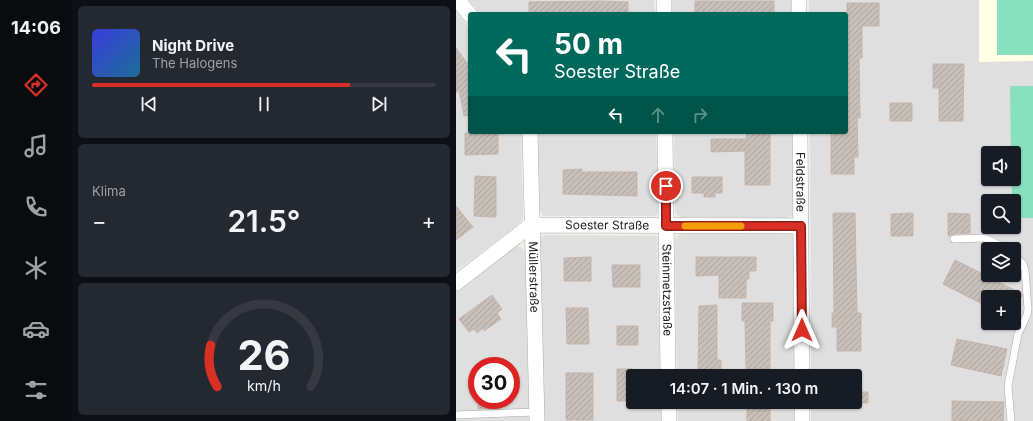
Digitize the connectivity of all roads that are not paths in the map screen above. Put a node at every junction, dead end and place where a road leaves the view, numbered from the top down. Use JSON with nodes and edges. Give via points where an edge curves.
{"nodes":[{"id":1,"x":458,"y":0,"type":"edge"},
{"id":2,"x":664,"y":0,"type":"edge"},
{"id":3,"x":799,"y":0,"type":"edge"},
{"id":4,"x":468,"y":12,"type":"edge"},
{"id":5,"x":664,"y":12,"type":"edge"},
{"id":6,"x":799,"y":12,"type":"edge"},
{"id":7,"x":530,"y":134,"type":"edge"},
{"id":8,"x":665,"y":134,"type":"edge"},
{"id":9,"x":800,"y":134,"type":"edge"},
{"id":10,"x":531,"y":225,"type":"junction"},
{"id":11,"x":666,"y":226,"type":"junction"},
{"id":12,"x":801,"y":226,"type":"junction"},
{"id":13,"x":954,"y":239,"type":"dead end"},
{"id":14,"x":993,"y":242,"type":"edge"},
{"id":15,"x":1021,"y":262,"type":"edge"},
{"id":16,"x":456,"y":283,"type":"edge"},
{"id":17,"x":668,"y":369,"type":"edge"},
{"id":18,"x":802,"y":369,"type":"edge"},
{"id":19,"x":669,"y":409,"type":"edge"},
{"id":20,"x":802,"y":409,"type":"edge"},
{"id":21,"x":456,"y":416,"type":"edge"},
{"id":22,"x":537,"y":416,"type":"edge"},
{"id":23,"x":669,"y":421,"type":"edge"},
{"id":24,"x":802,"y":421,"type":"edge"},
{"id":25,"x":1011,"y":421,"type":"edge"}],
"edges":[{"from":1,"to":4,"type":"street"},
{"from":2,"to":5,"type":"street"},
{"from":3,"to":6,"type":"street"},
{"from":7,"to":10,"type":"street","name":"Müllerstraße"},
{"from":8,"to":11,"type":"street","name":"Steinmetzstraße"},
{"from":9,"to":12,"type":"street","name":"Feldstraße"},
{"from":10,"to":11,"type":"street","name":"Soester Straße"},
{"from":10,"to":16,"type":"street"},
{"from":10,"to":22,"type":"street","name":"Müllerstraße"},
{"from":11,"to":12,"type":"street","name":"Soester Straße"},
{"from":11,"to":17,"type":"street","name":"Steinmetzstraße"},
{"from":12,"to":18,"type":"street","name":"Feldstraße"},
{"from":13,"to":14,"type":"lane","via":[[985,238]]},
{"from":15,"to":25,"type":"lane","via":[[1025,270],[1028,309],[1018,334],[1008,386]]},
{"from":19,"to":23,"type":"street"},
{"from":20,"to":24,"type":"street"},
{"from":21,"to":22,"type":"lane"}]}
